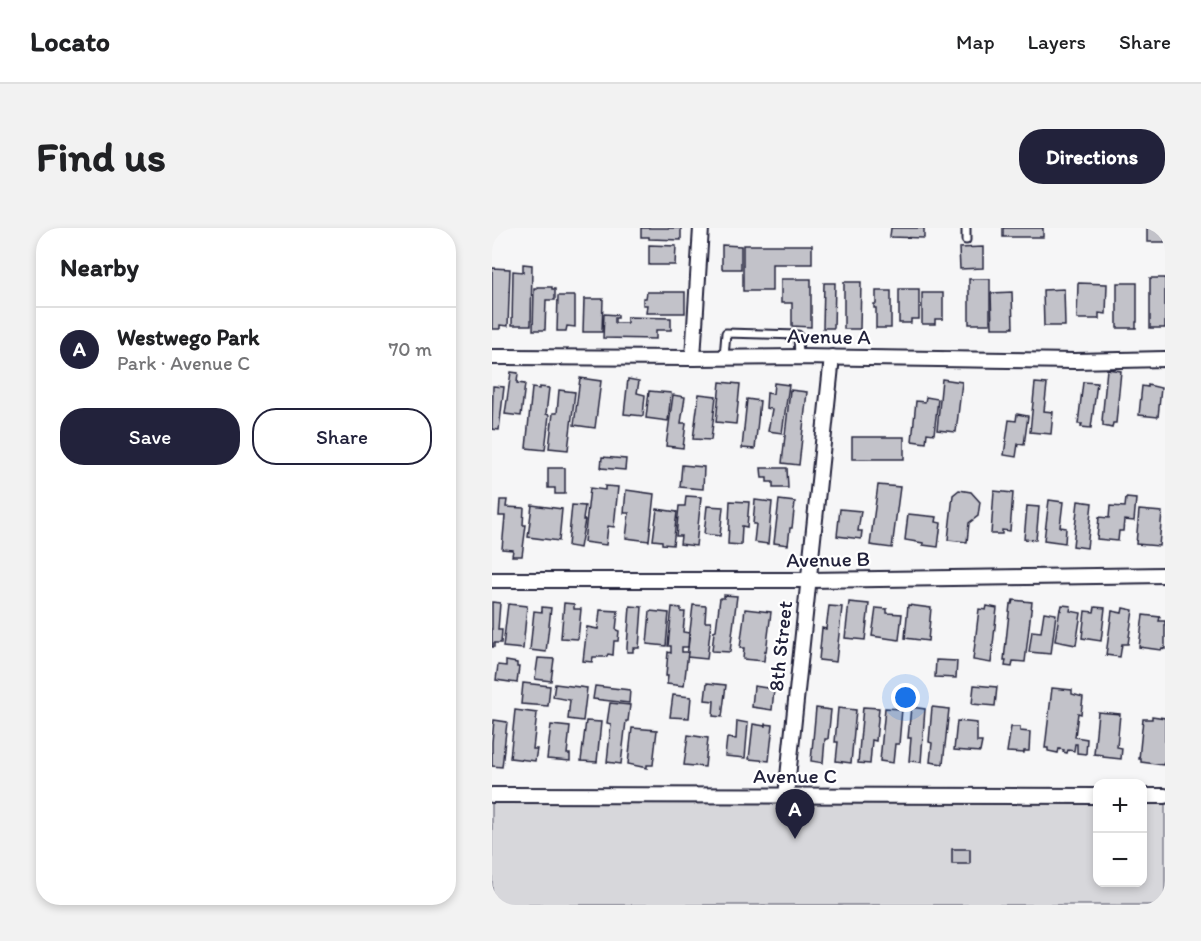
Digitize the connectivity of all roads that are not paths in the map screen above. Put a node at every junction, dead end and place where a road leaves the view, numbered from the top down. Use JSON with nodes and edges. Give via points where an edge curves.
{"nodes":[{"id":1,"x":701,"y":228,"type":"edge"},
{"id":2,"x":966,"y":228,"type":"edge"},
{"id":3,"x":966,"y":240,"type":"dead end"},
{"id":4,"x":492,"y":357,"type":"edge"},
{"id":5,"x":724,"y":357,"type":"junction"},
{"id":6,"x":799,"y":357,"type":"junction"},
{"id":7,"x":832,"y":357,"type":"junction"},
{"id":8,"x":693,"y":358,"type":"junction"},
{"id":9,"x":1165,"y":359,"type":"edge"},
{"id":10,"x":1165,"y":575,"type":"edge"},
{"id":11,"x":492,"y":580,"type":"edge"},
{"id":12,"x":807,"y":580,"type":"junction"},
{"id":13,"x":492,"y":795,"type":"edge"},
{"id":14,"x":786,"y":796,"type":"junction"},
{"id":15,"x":1093,"y":796,"type":"edge"},
{"id":16,"x":1147,"y":796,"type":"edge"},
{"id":17,"x":1165,"y":796,"type":"edge"}],
"edges":[{"from":1,"to":8,"type":"street"},
{"from":2,"to":3,"type":"lane"},
{"from":4,"to":8,"type":"street","name":"Avenue A"},
{"from":5,"to":6,"type":"street","name":"Avenue A"},
{"from":5,"to":6,"type":"lane","via":[[726,333],[798,335]]},
{"from":5,"to":8,"type":"street","name":"Avenue A"},
{"from":6,"to":7,"type":"street","name":"Avenue A"},
{"from":7,"to":9,"type":"street","name":"Avenue A"},
{"from":7,"to":12,"type":"street","name":"8th Street"},
{"from":10,"to":12,"type":"street","name":"Avenue B"},
{"from":11,"to":12,"type":"street","name":"Avenue B"},
{"from":12,"to":14,"type":"street","name":"8th Street"},
{"from":13,"to":14,"type":"street","name":"Avenue C"},
{"from":14,"to":15,"type":"street","name":"Avenue C"},
{"from":16,"to":17,"type":"street"}]}
